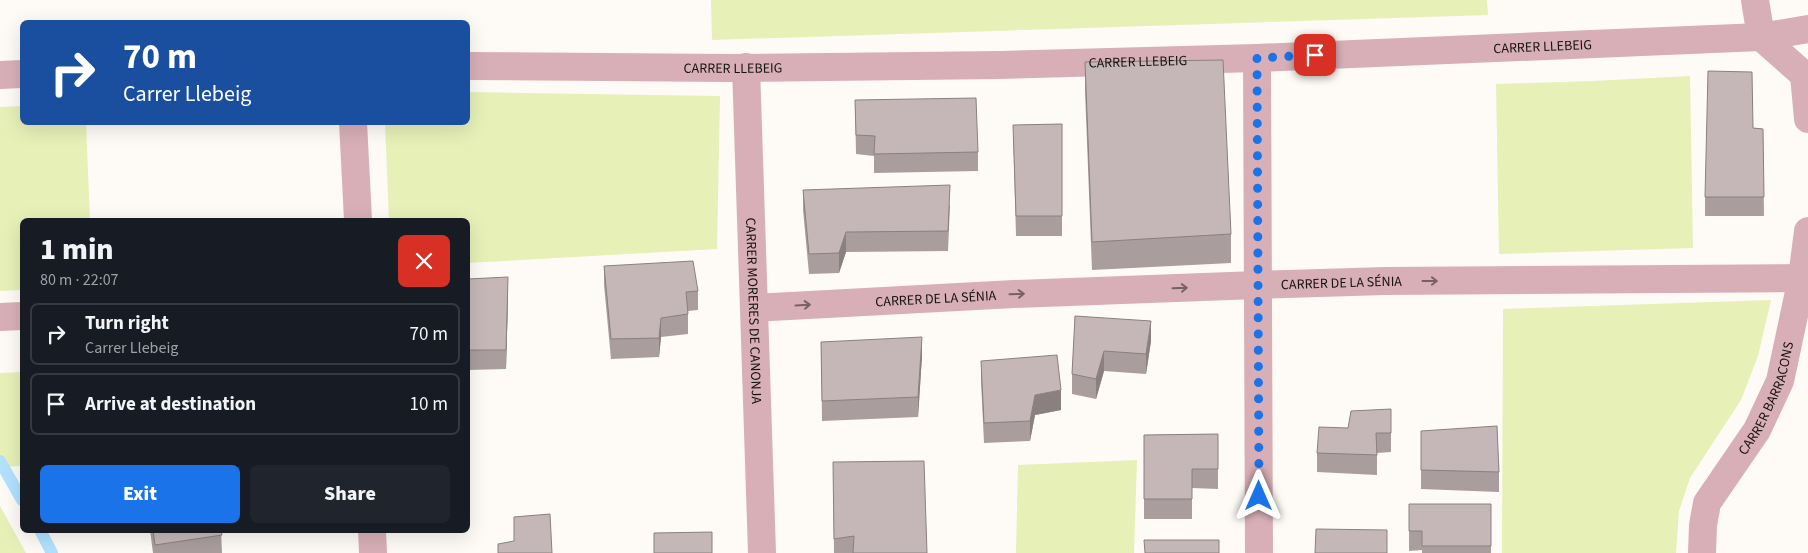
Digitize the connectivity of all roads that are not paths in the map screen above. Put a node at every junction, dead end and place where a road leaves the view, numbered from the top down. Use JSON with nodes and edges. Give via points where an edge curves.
{"nodes":[{"id":1,"x":1755,"y":0,"type":"edge"},
{"id":2,"x":1808,"y":29,"type":"edge"},
{"id":3,"x":1761,"y":37,"type":"junction"},
{"id":4,"x":1257,"y":58,"type":"junction"},
{"id":5,"x":470,"y":66,"type":"edge"},
{"id":6,"x":746,"y":67,"type":"junction"},
{"id":7,"x":20,"y":74,"type":"edge"},
{"id":8,"x":0,"y":75,"type":"edge"},
{"id":9,"x":1808,"y":118,"type":"edge"},
{"id":10,"x":353,"y":125,"type":"edge"},
{"id":11,"x":358,"y":218,"type":"edge"},
{"id":12,"x":1808,"y":231,"type":"edge"},
{"id":13,"x":1805,"y":278,"type":"edge"},
{"id":14,"x":1258,"y":285,"type":"junction"},
{"id":15,"x":754,"y":308,"type":"junction"},
{"id":16,"x":20,"y":316,"type":"edge"},
{"id":17,"x":0,"y":317,"type":"edge"},
{"id":18,"x":372,"y":533,"type":"edge"},
{"id":19,"x":373,"y":553,"type":"edge"},
{"id":20,"x":762,"y":553,"type":"edge"},
{"id":21,"x":1259,"y":553,"type":"edge"},
{"id":22,"x":1702,"y":553,"type":"edge"}],
"edges":[{"from":1,"to":3,"type":"street"},
{"from":2,"to":3,"type":"street","name":"CARRER LLEBEIG"},
{"from":3,"to":4,"type":"street","name":"CARRER LLEBEIG"},
{"from":3,"to":9,"type":"street","via":[[1804,76]]},
{"from":4,"to":6,"type":"street","name":"CARRER LLEBEIG"},
{"from":4,"to":14,"type":"street"},
{"from":5,"to":6,"type":"street","name":"CARRER LLEBEIG"},
{"from":6,"to":15,"type":"street","name":"CARRER MORERES DE CANONJA"},
{"from":7,"to":8,"type":"street"},
{"from":10,"to":11,"type":"street"},
{"from":12,"to":13,"type":"street","name":"CARRER BARRACONS"},
{"from":14,"to":13,"type":"street","name":"CARRER DE LA SÉNIA","one_way":true},
{"from":13,"to":22,"type":"street","name":"CARRER BARRACONS","via":[[1780,381],[1757,430],[1707,503]]},
{"from":15,"to":14,"type":"street","name":"CARRER DE LA SÉNIA","one_way":true},
{"from":14,"to":21,"type":"street"},
{"from":15,"to":20,"type":"street","name":"CARRER MORERES DE CANONJA"},
{"from":16,"to":17,"type":"street"},
{"from":18,"to":19,"type":"street"}]}
